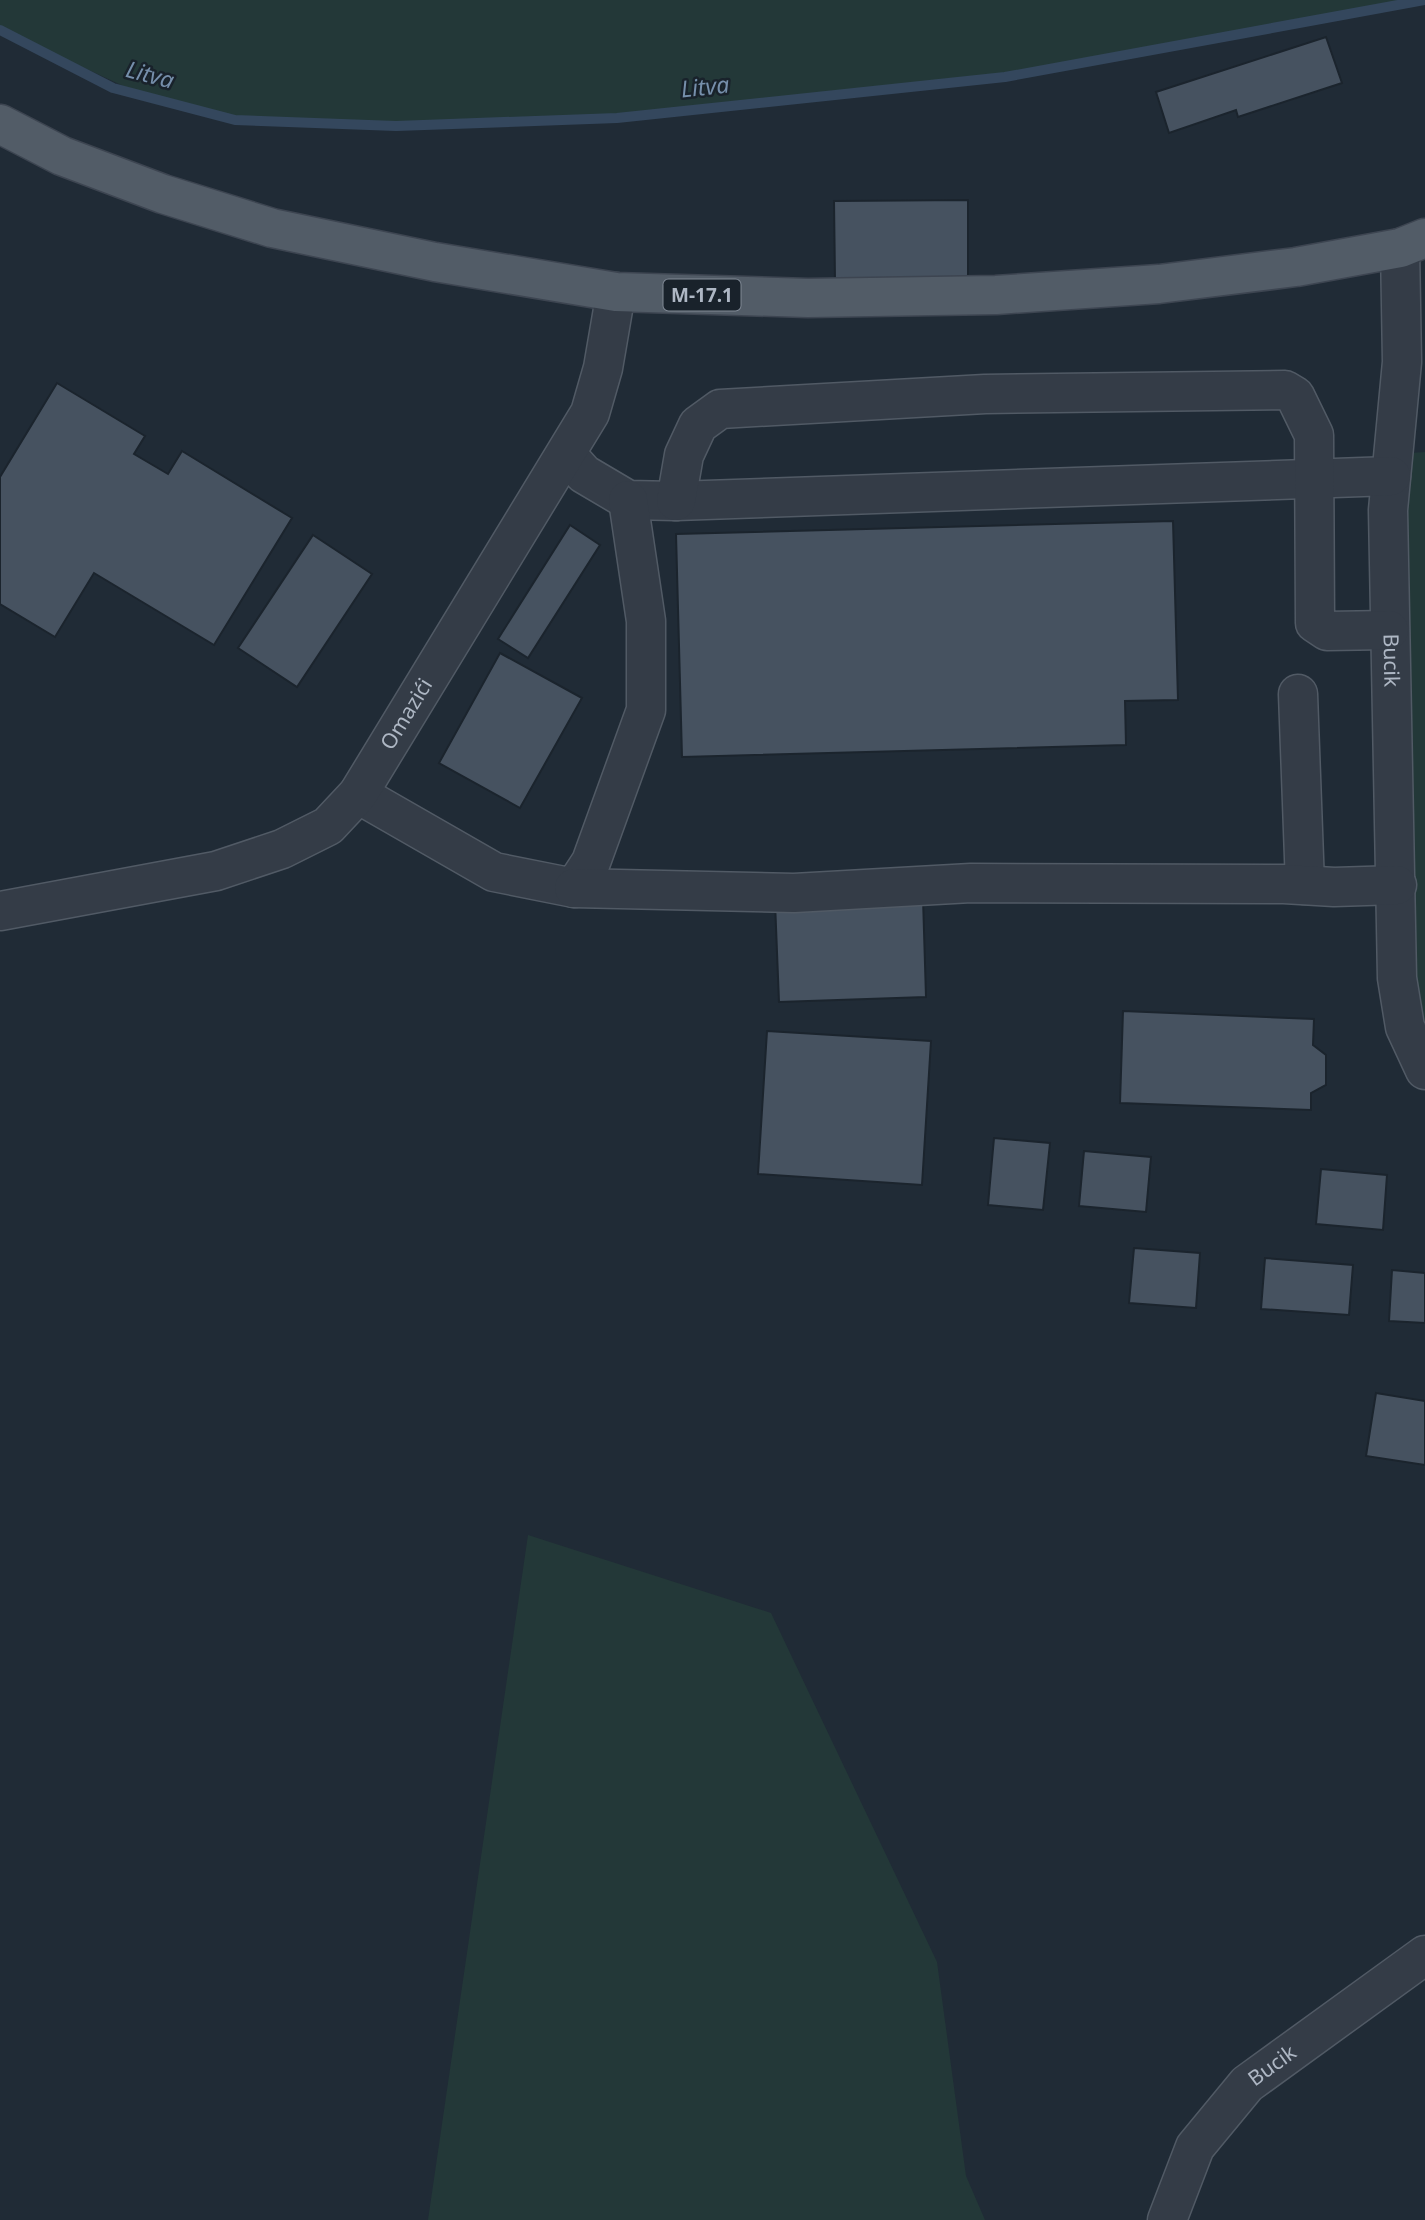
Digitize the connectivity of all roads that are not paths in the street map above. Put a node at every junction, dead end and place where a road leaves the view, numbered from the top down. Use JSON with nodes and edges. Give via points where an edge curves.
{"nodes":[{"id":1,"x":0,"y":124,"type":"edge"},
{"id":2,"x":1413,"y":243,"type":"edge"},
{"id":3,"x":616,"y":292,"type":"junction"},
{"id":4,"x":566,"y":454,"type":"junction"},
{"id":5,"x":1391,"y":476,"type":"junction"},
{"id":6,"x":1316,"y":481,"type":"junction"},
{"id":7,"x":628,"y":500,"type":"junction"},
{"id":8,"x":676,"y":501,"type":"junction"},
{"id":9,"x":1389,"y":629,"type":"junction"},
{"id":10,"x":1298,"y":694,"type":"dead end"},
{"id":11,"x":358,"y":794,"type":"junction"},
{"id":12,"x":1305,"y":885,"type":"junction"},
{"id":13,"x":1397,"y":885,"type":"junction"},
{"id":14,"x":574,"y":888,"type":"junction"},
{"id":15,"x":0,"y":911,"type":"edge"},
{"id":16,"x":1425,"y":1070,"type":"edge"},
{"id":17,"x":1425,"y":1955,"type":"edge"},
{"id":18,"x":1167,"y":2220,"type":"edge"}],
"edges":[{"from":1,"to":3,"type":"main road","number":"M-17.1","via":[[62,156],[272,228],[435,262]]},
{"from":2,"to":3,"type":"main road","number":"M-17.1","via":[[1296,267],[1159,284],[996,295],[808,298]]},
{"from":2,"to":5,"type":"street","name":"Bucik"},
{"from":3,"to":4,"type":"street","name":"Omazići","via":[[590,412]]},
{"from":4,"to":7,"type":"street","via":[[584,474]]},
{"from":4,"to":11,"type":"street","name":"Omazići"},
{"from":5,"to":6,"type":"street"},
{"from":5,"to":9,"type":"street","name":"Bucik"},
{"from":6,"to":8,"type":"street"},
{"from":6,"to":8,"type":"street","via":[[1314,435],[1295,396],[1285,390],[985,394],[720,409],[698,425],[684,455]]},
{"from":6,"to":9,"type":"street","via":[[1315,623],[1327,631]]},
{"from":7,"to":8,"type":"street"},
{"from":7,"to":14,"type":"street","via":[[646,621],[646,710],[591,862]]},
{"from":9,"to":13,"type":"street","name":"Bucik"},
{"from":10,"to":12,"type":"street"},
{"from":11,"to":14,"type":"street","via":[[494,872]]},
{"from":11,"to":15,"type":"street","name":"Omazići","via":[[328,826],[282,849],[216,871]]},
{"from":12,"to":13,"type":"street"},
{"from":12,"to":14,"type":"street","via":[[971,883],[753,893]]},
{"from":13,"to":16,"type":"street","name":"Bucik","via":[[1398,978],[1405,1027]]},
{"from":17,"to":18,"type":"street","name":"Bucik","via":[[1247,2084],[1195,2147]]}]}
